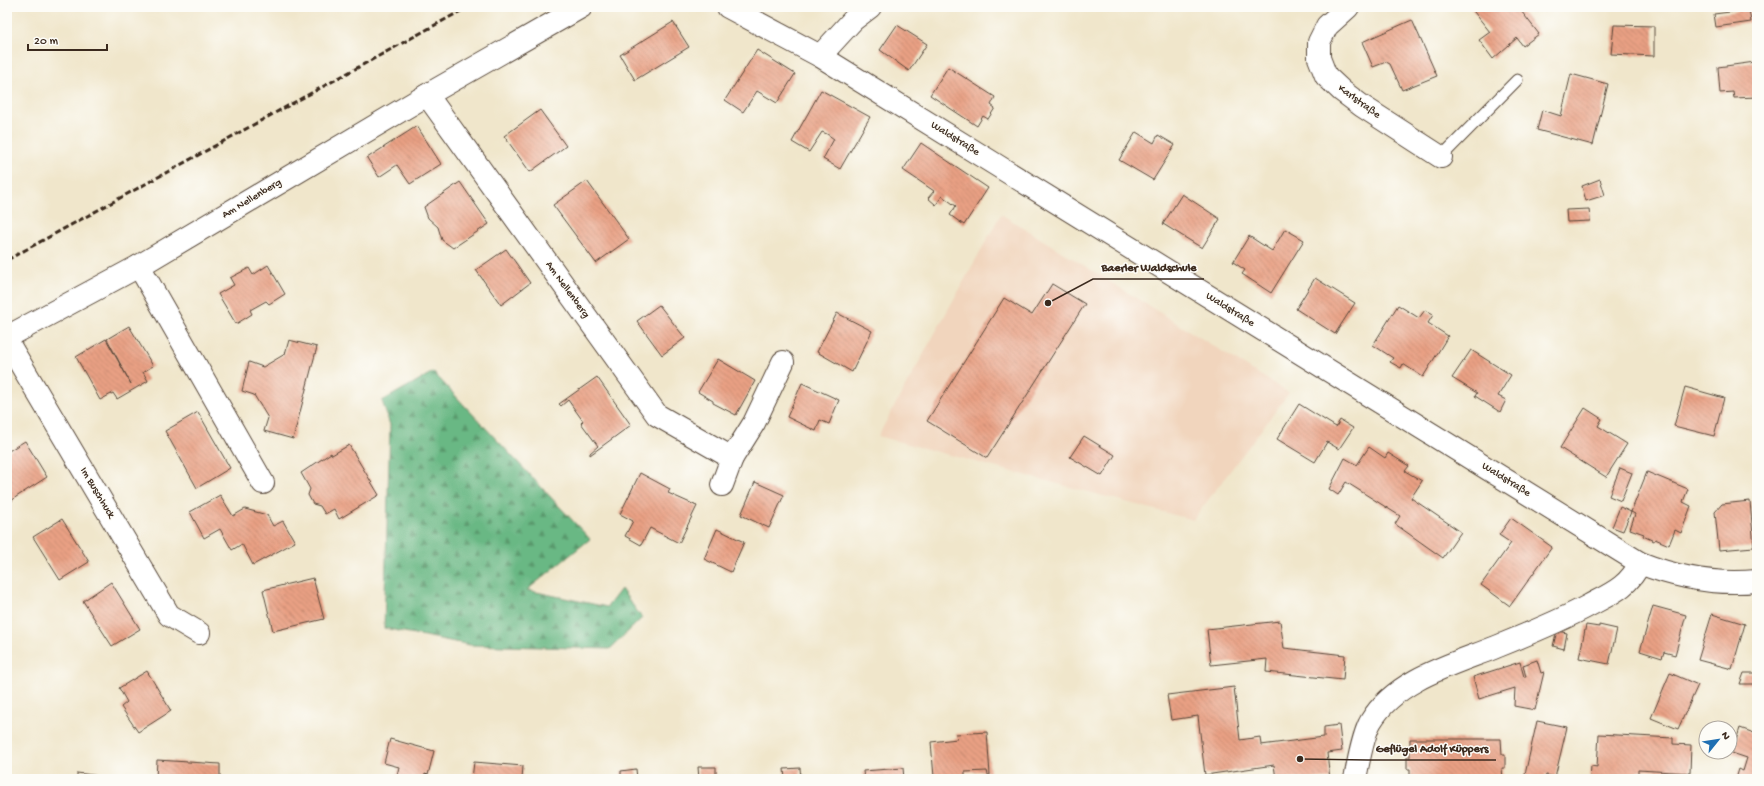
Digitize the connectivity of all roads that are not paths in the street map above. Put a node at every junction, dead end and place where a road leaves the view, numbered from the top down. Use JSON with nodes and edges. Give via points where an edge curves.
{"nodes":[{"id":1,"x":728,"y":7,"type":"edge"},
{"id":2,"x":870,"y":7,"type":"edge"},
{"id":3,"x":1348,"y":7,"type":"edge"},
{"id":4,"x":580,"y":8,"type":"edge"},
{"id":5,"x":820,"y":56,"type":"junction"},
{"id":6,"x":1517,"y":80,"type":"dead end"},
{"id":7,"x":427,"y":95,"type":"junction"},
{"id":8,"x":1441,"y":157,"type":"joint"},
{"id":9,"x":139,"y":266,"type":"junction"},
{"id":10,"x":7,"y":337,"type":"edge"},
{"id":11,"x":7,"y":341,"type":"edge"},
{"id":12,"x":783,"y":362,"type":"dead end"},
{"id":13,"x":732,"y":458,"type":"junction"},
{"id":14,"x":263,"y":483,"type":"dead end"},
{"id":15,"x":722,"y":485,"type":"dead end"},
{"id":16,"x":1640,"y":563,"type":"junction"},
{"id":17,"x":1757,"y":581,"type":"edge"},
{"id":18,"x":199,"y":633,"type":"dead end"},
{"id":19,"x":1355,"y":779,"type":"edge"}],
"edges":[{"from":1,"to":5,"type":"street","name":"Waldstraße"},
{"from":2,"to":5,"type":"street","via":[[853,20]]},
{"from":3,"to":8,"type":"street","name":"Karlstraße","via":[[1327,26],[1319,42],[1319,58],[1326,76],[1362,106]]},
{"from":4,"to":7,"type":"street","name":"Am Nellenberg"},
{"from":5,"to":16,"type":"street","name":"Waldstraße"},
{"from":6,"to":8,"type":"lane"},
{"from":7,"to":9,"type":"street","name":"Am Nellenberg"},
{"from":7,"to":13,"type":"street","name":"Am Nellenberg","via":[[657,415]]},
{"from":9,"to":10,"type":"street","name":"Am Nellenberg"},
{"from":9,"to":14,"type":"street"},
{"from":11,"to":18,"type":"street","name":"Im Buschhuck","via":[[169,615]]},
{"from":12,"to":13,"type":"street","via":[[754,423]]},
{"from":13,"to":15,"type":"street"},
{"from":16,"to":17,"type":"street","name":"Waldstraße","via":[[1662,572],[1688,578],[1736,583]]},
{"from":16,"to":19,"type":"street","via":[[1636,572],[1620,589],[1555,623],[1419,678],[1392,696],[1371,721],[1360,753]]}]}
